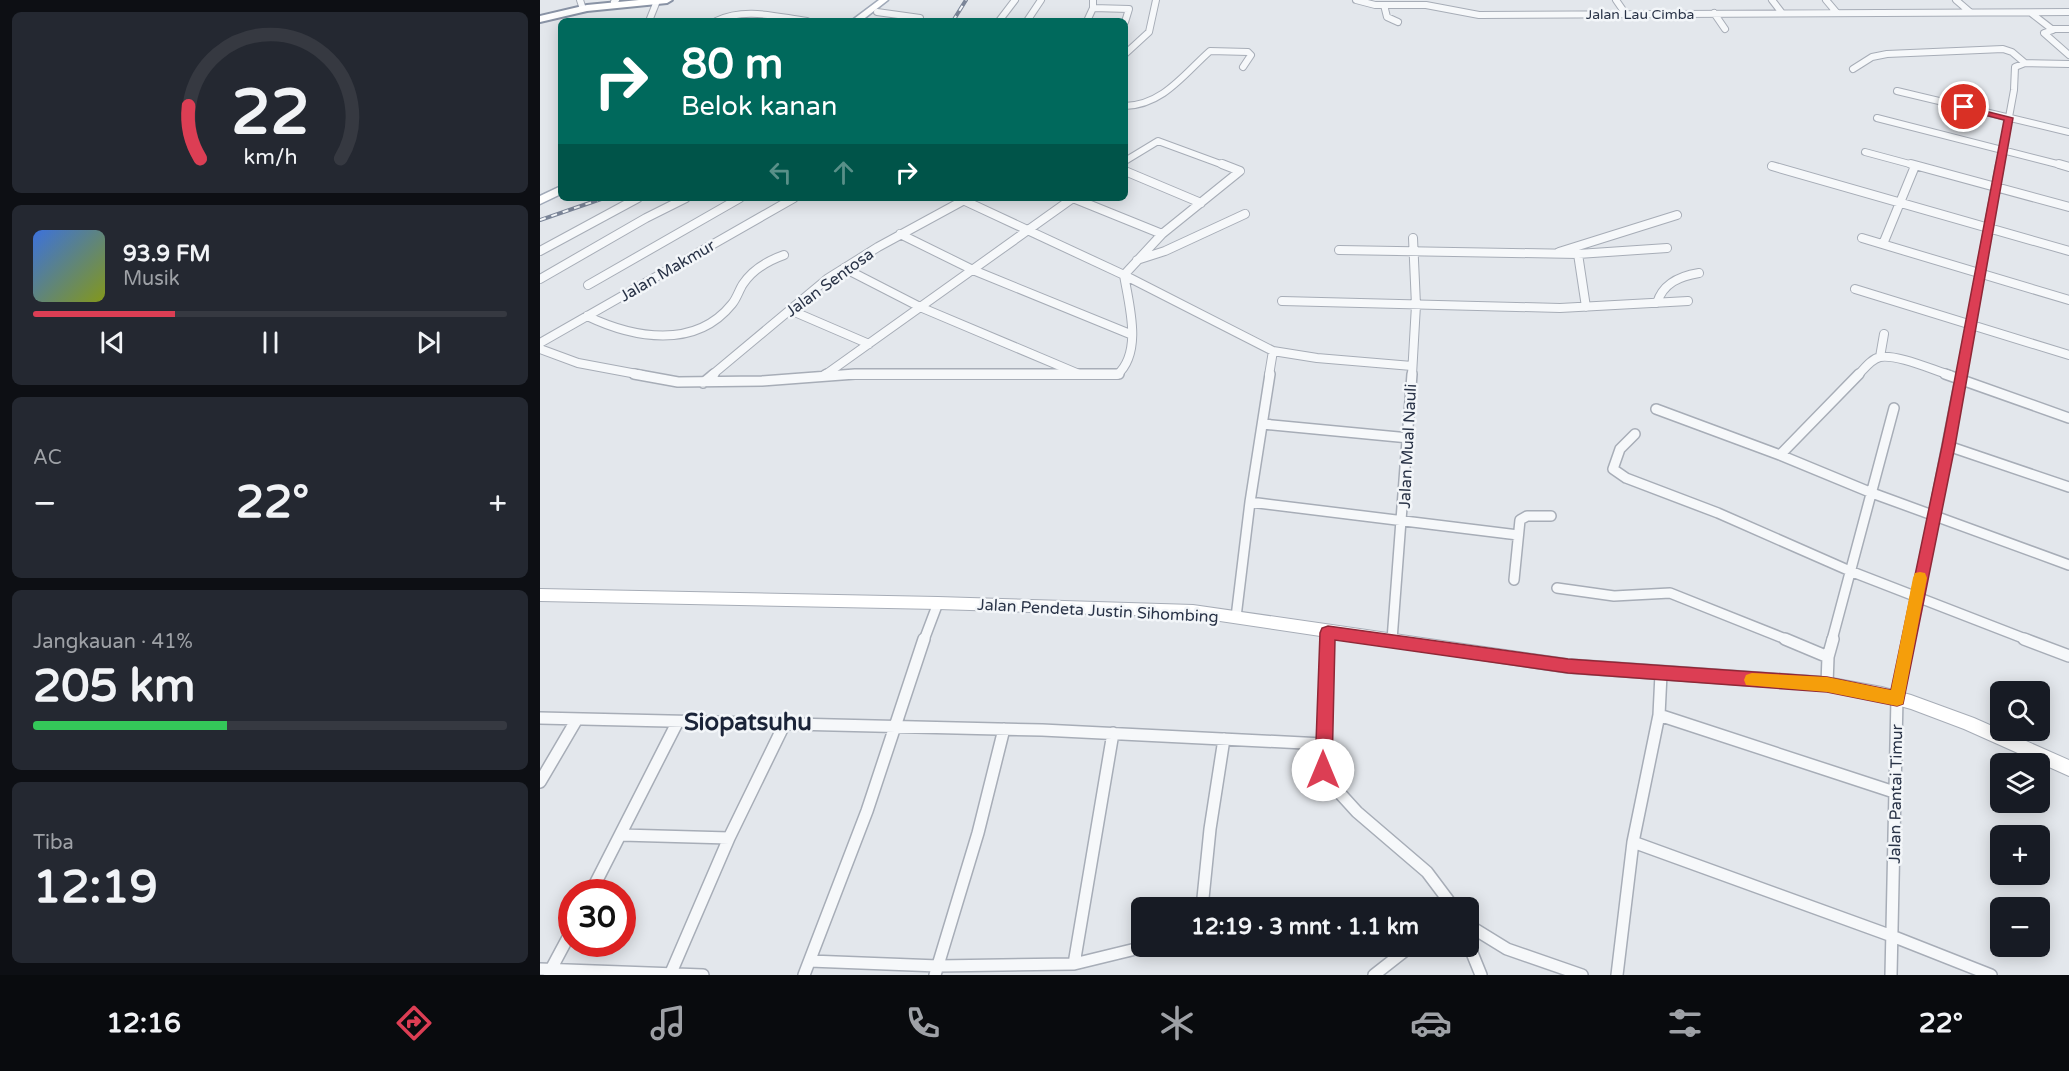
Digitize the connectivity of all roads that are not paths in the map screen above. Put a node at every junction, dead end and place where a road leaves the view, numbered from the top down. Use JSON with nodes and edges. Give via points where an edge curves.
{"nodes":[{"id":1,"x":635,"y":0,"type":"edge"},
{"id":2,"x":667,"y":0,"type":"edge"},
{"id":3,"x":884,"y":0,"type":"edge"},
{"id":4,"x":892,"y":0,"type":"edge"},
{"id":5,"x":1015,"y":0,"type":"edge"},
{"id":6,"x":1041,"y":0,"type":"edge"},
{"id":7,"x":1093,"y":0,"type":"edge"},
{"id":8,"x":1156,"y":0,"type":"edge"},
{"id":9,"x":1356,"y":0,"type":"edge"},
{"id":10,"x":1616,"y":0,"type":"edge"},
{"id":11,"x":1772,"y":0,"type":"edge"},
{"id":12,"x":1826,"y":0,"type":"edge"},
{"id":13,"x":1956,"y":0,"type":"edge"},
{"id":14,"x":615,"y":1,"type":"edge"},
{"id":15,"x":657,"y":1,"type":"edge"},
{"id":16,"x":581,"y":3,"type":"edge"},
{"id":17,"x":1384,"y":5,"type":"junction"},
{"id":18,"x":1093,"y":8,"type":"junction"},
{"id":19,"x":877,"y":12,"type":"junction"},
{"id":20,"x":1837,"y":12,"type":"junction"},
{"id":21,"x":1970,"y":12,"type":"junction"},
{"id":22,"x":2069,"y":12,"type":"edge"},
{"id":23,"x":1624,"y":13,"type":"junction"},
{"id":24,"x":1714,"y":13,"type":"junction"},
{"id":25,"x":1782,"y":13,"type":"junction"},
{"id":26,"x":2031,"y":13,"type":"junction"},
{"id":27,"x":540,"y":17,"type":"edge"},
{"id":28,"x":650,"y":18,"type":"edge"},
{"id":29,"x":723,"y":18,"type":"edge"},
{"id":30,"x":782,"y":18,"type":"edge"},
{"id":31,"x":859,"y":18,"type":"edge"},
{"id":32,"x":870,"y":18,"type":"edge"},
{"id":33,"x":920,"y":18,"type":"dead end"},
{"id":34,"x":1001,"y":18,"type":"edge"},
{"id":35,"x":1029,"y":18,"type":"edge"},
{"id":36,"x":1088,"y":18,"type":"edge"},
{"id":37,"x":1126,"y":18,"type":"edge"},
{"id":38,"x":1398,"y":22,"type":"dead end"},
{"id":39,"x":1725,"y":29,"type":"dead end"},
{"id":40,"x":2051,"y":29,"type":"junction"},
{"id":41,"x":2069,"y":29,"type":"edge"},
{"id":42,"x":1128,"y":41,"type":"edge"},
{"id":43,"x":1139,"y":44,"type":"junction"},
{"id":44,"x":1128,"y":52,"type":"edge"},
{"id":45,"x":2069,"y":55,"type":"edge"},
{"id":46,"x":2025,"y":63,"type":"junction"},
{"id":47,"x":2069,"y":64,"type":"edge"},
{"id":48,"x":1243,"y":67,"type":"dead end"},
{"id":49,"x":1853,"y":69,"type":"dead end"},
{"id":50,"x":1897,"y":91,"type":"dead end"},
{"id":51,"x":1128,"y":106,"type":"edge"},
{"id":52,"x":1877,"y":118,"type":"dead end"},
{"id":53,"x":2009,"y":118,"type":"junction"},
{"id":54,"x":2069,"y":132,"type":"edge"},
{"id":55,"x":2003,"y":151,"type":"junction"},
{"id":56,"x":1865,"y":152,"type":"dead end"},
{"id":57,"x":1128,"y":159,"type":"edge"},
{"id":58,"x":1772,"y":166,"type":"dead end"},
{"id":59,"x":1915,"y":166,"type":"junction"},
{"id":60,"x":2069,"y":167,"type":"edge"},
{"id":61,"x":1128,"y":172,"type":"edge"},
{"id":62,"x":1994,"y":188,"type":"junction"},
{"id":63,"x":558,"y":191,"type":"edge"},
{"id":64,"x":558,"y":199,"type":"edge"},
{"id":65,"x":540,"y":201,"type":"edge"},
{"id":66,"x":632,"y":201,"type":"edge"},
{"id":67,"x":680,"y":201,"type":"edge"},
{"id":68,"x":736,"y":201,"type":"edge"},
{"id":69,"x":789,"y":201,"type":"edge"},
{"id":70,"x":961,"y":201,"type":"edge"},
{"id":71,"x":969,"y":201,"type":"edge"},
{"id":72,"x":1069,"y":201,"type":"edge"},
{"id":73,"x":1080,"y":201,"type":"edge"},
{"id":74,"x":1201,"y":203,"type":"junction"},
{"id":75,"x":1900,"y":204,"type":"junction"},
{"id":76,"x":2069,"y":207,"type":"edge"},
{"id":77,"x":540,"y":208,"type":"edge"},
{"id":78,"x":1245,"y":214,"type":"dead end"},
{"id":79,"x":1677,"y":215,"type":"dead end"},
{"id":80,"x":1987,"y":227,"type":"junction"},
{"id":81,"x":1026,"y":231,"type":"junction"},
{"id":82,"x":900,"y":234,"type":"junction"},
{"id":83,"x":1162,"y":234,"type":"junction"},
{"id":84,"x":1413,"y":238,"type":"dead end"},
{"id":85,"x":1862,"y":238,"type":"dead end"},
{"id":86,"x":1883,"y":244,"type":"junction"},
{"id":87,"x":1667,"y":248,"type":"dead end"},
{"id":88,"x":1339,"y":249,"type":"dead end"},
{"id":89,"x":540,"y":251,"type":"edge"},
{"id":90,"x":1413,"y":251,"type":"junction"},
{"id":91,"x":2069,"y":251,"type":"edge"},
{"id":92,"x":1556,"y":252,"type":"junction"},
{"id":93,"x":1578,"y":254,"type":"junction"},
{"id":94,"x":784,"y":255,"type":"dead end"},
{"id":95,"x":1135,"y":261,"type":"junction"},
{"id":96,"x":844,"y":268,"type":"junction"},
{"id":97,"x":973,"y":270,"type":"junction"},
{"id":98,"x":1698,"y":273,"type":"dead end"},
{"id":99,"x":1980,"y":273,"type":"junction"},
{"id":100,"x":1124,"y":275,"type":"junction"},
{"id":101,"x":540,"y":279,"type":"edge"},
{"id":102,"x":588,"y":285,"type":"dead end"},
{"id":103,"x":1854,"y":289,"type":"dead end"},
{"id":104,"x":2069,"y":300,"type":"edge"},
{"id":105,"x":1688,"y":301,"type":"dead end"},
{"id":106,"x":1282,"y":302,"type":"dead end"},
{"id":107,"x":1657,"y":303,"type":"junction"},
{"id":108,"x":1416,"y":305,"type":"junction"},
{"id":109,"x":920,"y":307,"type":"junction"},
{"id":110,"x":1586,"y":307,"type":"junction"},
{"id":111,"x":790,"y":310,"type":"junction"},
{"id":112,"x":587,"y":316,"type":"junction"},
{"id":113,"x":1970,"y":324,"type":"junction"},
{"id":114,"x":1130,"y":334,"type":"junction"},
{"id":115,"x":1884,"y":334,"type":"dead end"},
{"id":116,"x":540,"y":343,"type":"edge"},
{"id":117,"x":869,"y":344,"type":"junction"},
{"id":118,"x":540,"y":349,"type":"edge"},
{"id":119,"x":1273,"y":351,"type":"junction"},
{"id":120,"x":2069,"y":355,"type":"edge"},
{"id":121,"x":1881,"y":357,"type":"junction"},
{"id":122,"x":1412,"y":366,"type":"junction"},
{"id":123,"x":825,"y":375,"type":"junction"},
{"id":124,"x":1083,"y":376,"type":"junction"},
{"id":125,"x":1960,"y":378,"type":"junction"},
{"id":126,"x":703,"y":383,"type":"junction"},
{"id":127,"x":1894,"y":408,"type":"dead end"},
{"id":128,"x":1656,"y":409,"type":"dead end"},
{"id":129,"x":2069,"y":418,"type":"edge"},
{"id":130,"x":1263,"y":424,"type":"junction"},
{"id":131,"x":1635,"y":434,"type":"dead end"},
{"id":132,"x":1409,"y":438,"type":"junction"},
{"id":133,"x":1948,"y":446,"type":"junction"},
{"id":134,"x":1780,"y":455,"type":"junction"},
{"id":135,"x":2069,"y":487,"type":"edge"},
{"id":136,"x":1872,"y":493,"type":"junction"},
{"id":137,"x":1250,"y":502,"type":"junction"},
{"id":138,"x":1934,"y":514,"type":"junction"},
{"id":139,"x":1551,"y":516,"type":"dead end"},
{"id":140,"x":1403,"y":520,"type":"junction"},
{"id":141,"x":1518,"y":535,"type":"junction"},
{"id":142,"x":2069,"y":565,"type":"edge"},
{"id":143,"x":1850,"y":571,"type":"junction"},
{"id":144,"x":1514,"y":580,"type":"dead end"},
{"id":145,"x":1557,"y":588,"type":"dead end"},
{"id":146,"x":540,"y":595,"type":"edge"},
{"id":147,"x":1916,"y":595,"type":"junction"},
{"id":148,"x":938,"y":603,"type":"junction"},
{"id":149,"x":1236,"y":617,"type":"junction"},
{"id":150,"x":1328,"y":633,"type":"junction"},
{"id":151,"x":1392,"y":641,"type":"junction"},
{"id":152,"x":2069,"y":656,"type":"edge"},
{"id":153,"x":1828,"y":657,"type":"junction"},
{"id":154,"x":1662,"y":674,"type":"junction"},
{"id":155,"x":1827,"y":684,"type":"junction"},
{"id":156,"x":1897,"y":698,"type":"junction"},
{"id":157,"x":1659,"y":715,"type":"junction"},
{"id":158,"x":540,"y":718,"type":"edge"},
{"id":159,"x":577,"y":719,"type":"junction"},
{"id":160,"x":677,"y":723,"type":"junction"},
{"id":161,"x":785,"y":723,"type":"junction"},
{"id":162,"x":895,"y":726,"type":"junction"},
{"id":163,"x":1004,"y":729,"type":"junction"},
{"id":164,"x":1113,"y":733,"type":"junction"},
{"id":165,"x":1224,"y":739,"type":"junction"},
{"id":166,"x":1323,"y":744,"type":"junction"},
{"id":167,"x":2069,"y":768,"type":"edge"},
{"id":168,"x":540,"y":782,"type":"edge"},
{"id":169,"x":1894,"y":792,"type":"junction"},
{"id":170,"x":622,"y":835,"type":"junction"},
{"id":171,"x":729,"y":838,"type":"junction"},
{"id":172,"x":1634,"y":842,"type":"junction"},
{"id":173,"x":598,"y":879,"type":"edge"},
{"id":174,"x":1203,"y":897,"type":"edge"},
{"id":175,"x":1446,"y":897,"type":"edge"},
{"id":176,"x":1479,"y":934,"type":"edge"},
{"id":177,"x":1892,"y":936,"type":"junction"},
{"id":178,"x":1131,"y":950,"type":"edge"},
{"id":179,"x":558,"y":952,"type":"edge"},
{"id":180,"x":1397,"y":957,"type":"edge"},
{"id":181,"x":1474,"y":957,"type":"edge"},
{"id":182,"x":810,"y":960,"type":"junction"},
{"id":183,"x":1074,"y":964,"type":"junction"},
{"id":184,"x":546,"y":971,"type":"edge"},
{"id":185,"x":937,"y":971,"type":"edge"},
{"id":186,"x":671,"y":974,"type":"edge"},
{"id":187,"x":703,"y":975,"type":"edge"},
{"id":188,"x":804,"y":975,"type":"edge"},
{"id":189,"x":1374,"y":975,"type":"edge"},
{"id":190,"x":1481,"y":975,"type":"edge"},
{"id":191,"x":1582,"y":975,"type":"edge"},
{"id":192,"x":1617,"y":975,"type":"edge"},
{"id":193,"x":1891,"y":975,"type":"edge"},
{"id":194,"x":1991,"y":975,"type":"edge"}],
"edges":[{"from":1,"to":14,"type":"highway"},
{"from":2,"to":15,"type":"highway"},
{"from":3,"to":31,"type":"main road"},
{"from":4,"to":19,"type":"main road"},
{"from":5,"to":34,"type":"street"},
{"from":6,"to":35,"type":"street"},
{"from":7,"to":18,"type":"street"},
{"from":8,"to":43,"type":"street","via":[[1153,27]]},
{"from":9,"to":17,"type":"street","name":"Jalan Lau Cimba"},
{"from":10,"to":23,"type":"street"},
{"from":11,"to":25,"type":"street"},
{"from":12,"to":20,"type":"street"},
{"from":13,"to":21,"type":"street"},
{"from":14,"to":16,"type":"highway"},
{"from":15,"to":27,"type":"highway"},
{"from":15,"to":28,"type":"street"},
{"from":16,"to":27,"type":"highway"},
{"from":17,"to":23,"type":"street","name":"Jalan Lau Cimba","via":[[1426,5],[1479,15]]},
{"from":17,"to":38,"type":"street","via":[[1387,17]]},
{"from":18,"to":36,"type":"street"},
{"from":18,"to":37,"type":"street","via":[[1129,9]]},
{"from":19,"to":32,"type":"main road"},
{"from":19,"to":33,"type":"street"},
{"from":20,"to":21,"type":"street","name":"Jalan Lau Cimba"},
{"from":20,"to":25,"type":"street","name":"Jalan Lau Cimba"},
{"from":21,"to":26,"type":"street","name":"Jalan Lau Cimba"},
{"from":22,"to":26,"type":"street","name":"Jalan Lau Cimba"},
{"from":23,"to":24,"type":"street","name":"Jalan Lau Cimba"},
{"from":24,"to":25,"type":"street","name":"Jalan Lau Cimba"},
{"from":24,"to":39,"type":"street"},
{"from":26,"to":40,"type":"street"},
{"from":29,"to":30,"type":"street","via":[[748,14]]},
{"from":40,"to":41,"type":"street"},
{"from":40,"to":45,"type":"street","via":[[2044,33]]},
{"from":42,"to":43,"type":"street"},
{"from":43,"to":44,"type":"street"},
{"from":46,"to":47,"type":"street"},
{"from":46,"to":49,"type":"street","via":[[2006,50],[1920,51],[1872,57]]},
{"from":46,"to":53,"type":"street","name":"Jalan Pantai Timur","via":[[2015,67]]},
{"from":48,"to":51,"type":"street","via":[[1251,55],[1248,52],[1213,50],[1156,100]]},
{"from":50,"to":53,"type":"street"},
{"from":52,"to":55,"type":"street"},
{"from":53,"to":54,"type":"street"},
{"from":53,"to":55,"type":"street","name":"Jalan Pantai Timur"},
{"from":55,"to":60,"type":"street"},
{"from":55,"to":62,"type":"street","name":"Jalan Pantai Timur"},
{"from":56,"to":59,"type":"street"},
{"from":57,"to":74,"type":"street","via":[[1158,141],[1240,171]]},
{"from":58,"to":75,"type":"street"},
{"from":59,"to":62,"type":"street"},
{"from":59,"to":75,"type":"street"},
{"from":61,"to":74,"type":"street"},
{"from":62,"to":76,"type":"street"},
{"from":62,"to":80,"type":"street","name":"Jalan Pantai Timur"},
{"from":63,"to":65,"type":"main road"},
{"from":64,"to":77,"type":"main road"},
{"from":66,"to":89,"type":"street"},
{"from":67,"to":101,"type":"street"},
{"from":68,"to":102,"type":"street"},
{"from":69,"to":112,"type":"street","name":"Jalan Makmur"},
{"from":70,"to":82,"type":"street","name":"Jalan Sentosa"},
{"from":71,"to":81,"type":"street"},
{"from":72,"to":81,"type":"street"},
{"from":73,"to":83,"type":"street"},
{"from":74,"to":83,"type":"street"},
{"from":75,"to":80,"type":"street"},
{"from":75,"to":86,"type":"street"},
{"from":78,"to":95,"type":"street"},
{"from":79,"to":92,"type":"street"},
{"from":80,"to":91,"type":"street"},
{"from":80,"to":99,"type":"street","name":"Jalan Pantai Timur"},
{"from":81,"to":97,"type":"street"},
{"from":81,"to":100,"type":"street"},
{"from":82,"to":96,"type":"street","name":"Jalan Sentosa"},
{"from":82,"to":97,"type":"street"},
{"from":83,"to":95,"type":"street"},
{"from":84,"to":90,"type":"street","name":"Jalan Mual Nauli"},
{"from":85,"to":86,"type":"street"},
{"from":86,"to":99,"type":"street"},
{"from":87,"to":93,"type":"street"},
{"from":88,"to":90,"type":"street"},
{"from":90,"to":92,"type":"street"},
{"from":90,"to":108,"type":"street","name":"Jalan Mual Nauli"},
{"from":92,"to":93,"type":"street"},
{"from":93,"to":110,"type":"street"},
{"from":94,"to":112,"type":"street","via":[[754,269],[732,303],[715,320],[687,332],[643,337]]},
{"from":95,"to":100,"type":"street"},
{"from":96,"to":109,"type":"street"},
{"from":96,"to":111,"type":"street","name":"Jalan Sentosa"},
{"from":97,"to":109,"type":"street"},
{"from":97,"to":114,"type":"street"},
{"from":98,"to":107,"type":"street","via":[[1675,279],[1658,296]]},
{"from":99,"to":104,"type":"street"},
{"from":99,"to":113,"type":"street","name":"Jalan Pantai Timur"},
{"from":100,"to":114,"type":"street"},
{"from":100,"to":119,"type":"street"},
{"from":103,"to":113,"type":"street"},
{"from":105,"to":107,"type":"street"},
{"from":106,"to":108,"type":"street"},
{"from":107,"to":110,"type":"street"},
{"from":108,"to":110,"type":"street"},
{"from":108,"to":122,"type":"street","name":"Jalan Mual Nauli"},
{"from":109,"to":117,"type":"street"},
{"from":109,"to":124,"type":"street"},
{"from":111,"to":117,"type":"street"},
{"from":111,"to":126,"type":"street","name":"Jalan Sentosa"},
{"from":112,"to":116,"type":"street","name":"Jalan Makmur"},
{"from":113,"to":120,"type":"street"},
{"from":113,"to":125,"type":"street","name":"Jalan Pantai Timur"},
{"from":114,"to":124,"type":"street","via":[[1124,370],[1108,376]]},
{"from":115,"to":121,"type":"street"},
{"from":117,"to":123,"type":"street"},
{"from":118,"to":126,"type":"street","via":[[578,363],[658,380]]},
{"from":119,"to":122,"type":"street"},
{"from":119,"to":130,"type":"street"},
{"from":121,"to":125,"type":"street"},
{"from":121,"to":134,"type":"street","via":[[1873,360],[1823,408]]},
{"from":122,"to":132,"type":"street","name":"Jalan Mual Nauli"},
{"from":123,"to":124,"type":"street"},
{"from":123,"to":126,"type":"street"},
{"from":125,"to":129,"type":"street"},
{"from":125,"to":133,"type":"street","name":"Jalan Pantai Timur"},
{"from":127,"to":136,"type":"street"},
{"from":128,"to":134,"type":"street"},
{"from":130,"to":132,"type":"street"},
{"from":130,"to":137,"type":"street"},
{"from":131,"to":143,"type":"street","via":[[1620,448],[1613,466],[1616,472]]},
{"from":132,"to":140,"type":"street","name":"Jalan Mual Nauli"},
{"from":133,"to":135,"type":"street"},
{"from":133,"to":138,"type":"street","name":"Jalan Pantai Timur"},
{"from":134,"to":136,"type":"street"},
{"from":136,"to":138,"type":"street"},
{"from":136,"to":143,"type":"street"},
{"from":137,"to":140,"type":"street"},
{"from":137,"to":149,"type":"street"},
{"from":138,"to":142,"type":"street"},
{"from":138,"to":147,"type":"street","name":"Jalan Pantai Timur"},
{"from":139,"to":141,"type":"street","via":[[1523,518]]},
{"from":140,"to":141,"type":"street"},
{"from":140,"to":151,"type":"street","name":"Jalan Mual Nauli"},
{"from":141,"to":144,"type":"street"},
{"from":143,"to":147,"type":"street"},
{"from":143,"to":153,"type":"street"},
{"from":145,"to":153,"type":"street","via":[[1614,596],[1670,593]]},
{"from":146,"to":148,"type":"street","name":"Jalan Pendeta Justin Sihombing"},
{"from":147,"to":152,"type":"street"},
{"from":147,"to":156,"type":"street","name":"Jalan Pantai Timur"},
{"from":148,"to":149,"type":"street","name":"Jalan Pendeta Justin Sihombing","via":[[1193,611]]},
{"from":148,"to":162,"type":"street"},
{"from":149,"to":150,"type":"street","name":"Jalan Pendeta Justin Sihombing"},
{"from":150,"to":151,"type":"street","name":"Jalan Pendeta Justin Sihombing"},
{"from":150,"to":166,"type":"street"},
{"from":151,"to":154,"type":"street","name":"Jalan Pendeta Justin Sihombing","via":[[1568,666]]},
{"from":153,"to":155,"type":"street"},
{"from":154,"to":155,"type":"street","name":"Jalan Pendeta Justin Sihombing"},
{"from":154,"to":157,"type":"street"},
{"from":155,"to":156,"type":"street","name":"Jalan Pendeta Justin Sihombing"},
{"from":156,"to":167,"type":"street","name":"Jalan Pendeta Justin Sihombing","via":[[1968,723]]},
{"from":156,"to":169,"type":"street","name":"Jalan Pantai Timur"},
{"from":157,"to":169,"type":"street"},
{"from":157,"to":172,"type":"street"},
{"from":158,"to":159,"type":"street"},
{"from":159,"to":160,"type":"street"},
{"from":159,"to":168,"type":"street"},
{"from":160,"to":161,"type":"street"},
{"from":160,"to":170,"type":"street"},
{"from":161,"to":162,"type":"street"},
{"from":161,"to":171,"type":"street"},
{"from":162,"to":163,"type":"street"},
{"from":162,"to":182,"type":"street"},
{"from":163,"to":164,"type":"street"},
{"from":163,"to":185,"type":"street"},
{"from":164,"to":165,"type":"street"},
{"from":164,"to":183,"type":"street"},
{"from":165,"to":166,"type":"street"},
{"from":165,"to":174,"type":"street"},
{"from":166,"to":175,"type":"street","via":[[1323,770],[1331,785],[1371,826],[1433,878]]},
{"from":169,"to":177,"type":"street","name":"Jalan Pantai Timur"},
{"from":170,"to":171,"type":"street"},
{"from":170,"to":173,"type":"street"},
{"from":171,"to":186,"type":"street"},
{"from":172,"to":177,"type":"street"},
{"from":172,"to":192,"type":"street"},
{"from":176,"to":191,"type":"street"},
{"from":177,"to":193,"type":"street","name":"Jalan Pantai Timur"},
{"from":177,"to":194,"type":"street"},
{"from":178,"to":183,"type":"street"},
{"from":179,"to":184,"type":"street"},
{"from":180,"to":189,"type":"street"},
{"from":181,"to":190,"type":"street"},
{"from":182,"to":185,"type":"street"},
{"from":182,"to":188,"type":"street"},
{"from":183,"to":185,"type":"street"},
{"from":184,"to":186,"type":"street"},
{"from":186,"to":187,"type":"street"}]}
